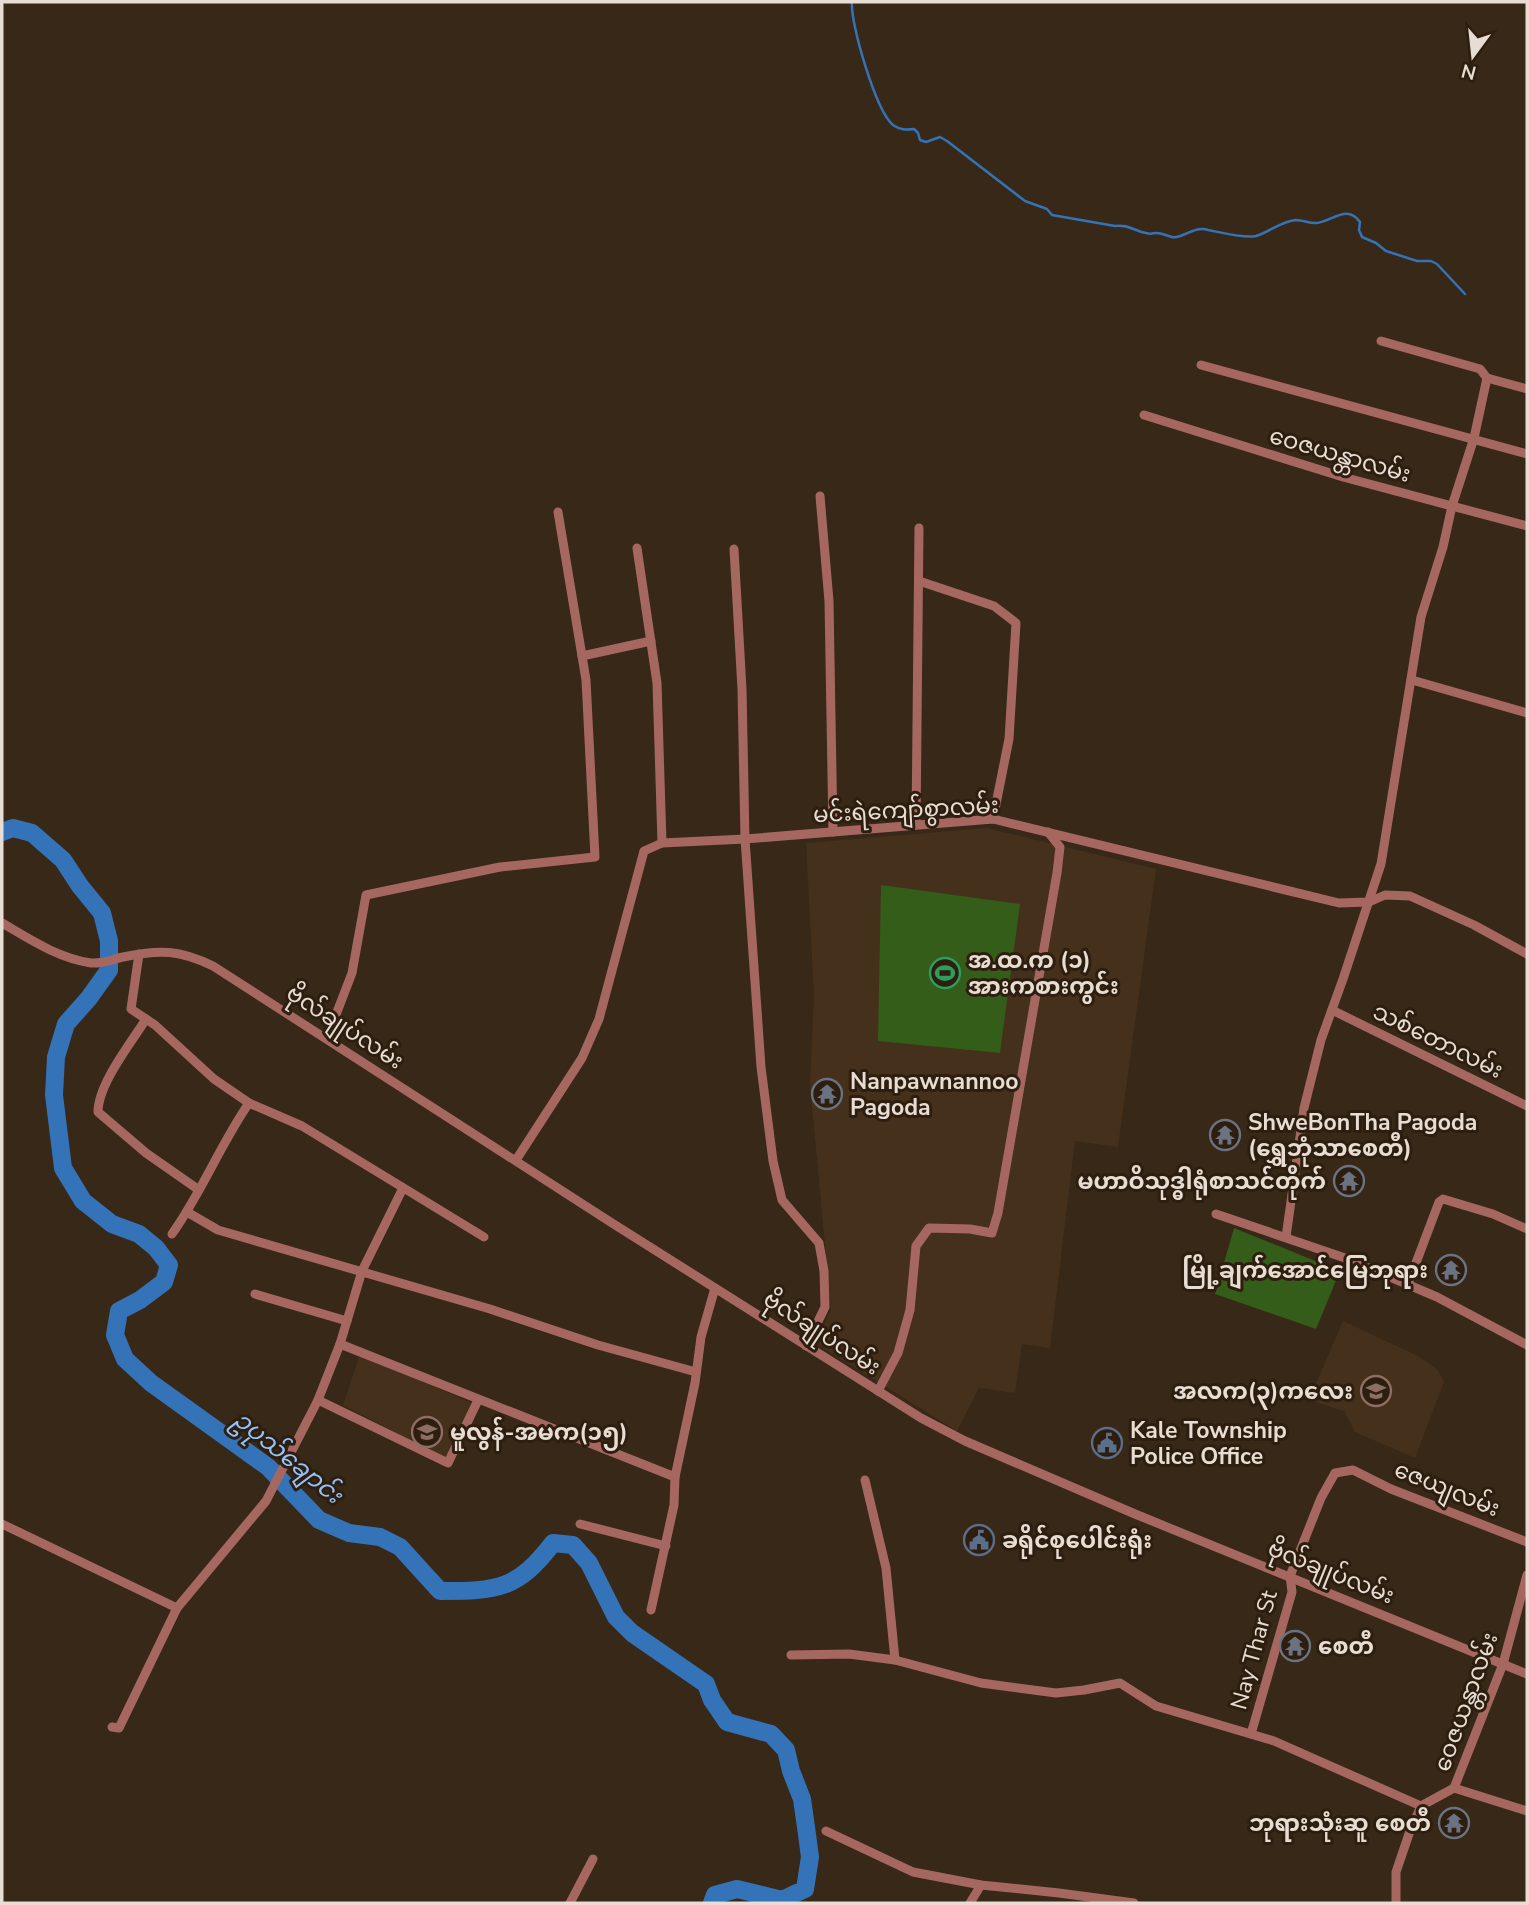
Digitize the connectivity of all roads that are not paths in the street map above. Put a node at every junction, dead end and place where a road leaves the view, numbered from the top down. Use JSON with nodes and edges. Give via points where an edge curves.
{"nodes":[{"id":1,"x":1381,"y":341,"type":"dead end"},
{"id":2,"x":1201,"y":365,"type":"dead end"},
{"id":3,"x":1487,"y":378,"type":"junction"},
{"id":4,"x":1527,"y":389,"type":"edge"},
{"id":5,"x":1144,"y":415,"type":"dead end"},
{"id":6,"x":1474,"y":438,"type":"junction"},
{"id":7,"x":1527,"y":454,"type":"edge"},
{"id":8,"x":820,"y":496,"type":"dead end"},
{"id":9,"x":1452,"y":506,"type":"junction"},
{"id":10,"x":558,"y":512,"type":"dead end"},
{"id":11,"x":1527,"y":526,"type":"edge"},
{"id":12,"x":919,"y":528,"type":"dead end"},
{"id":13,"x":637,"y":548,"type":"dead end"},
{"id":14,"x":734,"y":549,"type":"dead end"},
{"id":15,"x":919,"y":581,"type":"junction"},
{"id":16,"x":651,"y":641,"type":"junction"},
{"id":17,"x":582,"y":656,"type":"junction"},
{"id":18,"x":1412,"y":680,"type":"junction"},
{"id":19,"x":1527,"y":713,"type":"edge"},
{"id":20,"x":993,"y":819,"type":"junction"},
{"id":21,"x":916,"y":824,"type":"junction"},
{"id":22,"x":833,"y":832,"type":"junction"},
{"id":23,"x":1048,"y":832,"type":"junction"},
{"id":24,"x":744,"y":839,"type":"junction"},
{"id":25,"x":662,"y":843,"type":"junction"},
{"id":26,"x":1369,"y":902,"type":"junction"},
{"id":27,"x":2,"y":923,"type":"edge"},
{"id":28,"x":139,"y":954,"type":"junction"},
{"id":29,"x":1527,"y":954,"type":"edge"},
{"id":30,"x":1332,"y":1010,"type":"junction"},
{"id":31,"x":146,"y":1019,"type":"junction"},
{"id":32,"x":327,"y":1038,"type":"junction"},
{"id":33,"x":248,"y":1103,"type":"junction"},
{"id":34,"x":1527,"y":1107,"type":"edge"},
{"id":35,"x":516,"y":1160,"type":"junction"},
{"id":36,"x":403,"y":1188,"type":"junction"},
{"id":37,"x":200,"y":1190,"type":"junction"},
{"id":38,"x":187,"y":1212,"type":"junction"},
{"id":39,"x":1216,"y":1214,"type":"dead end"},
{"id":40,"x":1527,"y":1229,"type":"edge"},
{"id":41,"x":172,"y":1234,"type":"dead end"},
{"id":42,"x":484,"y":1237,"type":"dead end"},
{"id":43,"x":1286,"y":1237,"type":"junction"},
{"id":44,"x":362,"y":1271,"type":"junction"},
{"id":45,"x":1408,"y":1284,"type":"junction"},
{"id":46,"x":715,"y":1287,"type":"junction"},
{"id":47,"x":255,"y":1294,"type":"dead end"},
{"id":48,"x":347,"y":1321,"type":"junction"},
{"id":49,"x":340,"y":1344,"type":"junction"},
{"id":50,"x":1527,"y":1345,"type":"edge"},
{"id":51,"x":806,"y":1346,"type":"junction"},
{"id":52,"x":696,"y":1372,"type":"junction"},
{"id":53,"x":878,"y":1391,"type":"junction"},
{"id":54,"x":318,"y":1400,"type":"junction"},
{"id":55,"x":478,"y":1400,"type":"junction"},
{"id":56,"x":1353,"y":1470,"type":"joint"},
{"id":57,"x":675,"y":1477,"type":"junction"},
{"id":58,"x":865,"y":1480,"type":"dead end"},
{"id":59,"x":2,"y":1524,"type":"edge"},
{"id":60,"x":580,"y":1524,"type":"dead end"},
{"id":61,"x":1527,"y":1542,"type":"edge"},
{"id":62,"x":666,"y":1545,"type":"junction"},
{"id":63,"x":1527,"y":1575,"type":"edge"},
{"id":64,"x":1290,"y":1576,"type":"junction"},
{"id":65,"x":177,"y":1608,"type":"junction"},
{"id":66,"x":651,"y":1610,"type":"dead end"},
{"id":67,"x":791,"y":1655,"type":"dead end"},
{"id":68,"x":895,"y":1660,"type":"junction"},
{"id":69,"x":1503,"y":1664,"type":"junction"},
{"id":70,"x":1527,"y":1674,"type":"edge"},
{"id":71,"x":113,"y":1727,"type":"dead end"},
{"id":72,"x":1251,"y":1734,"type":"junction"},
{"id":73,"x":1454,"y":1788,"type":"junction"},
{"id":74,"x":1421,"y":1806,"type":"junction"},
{"id":75,"x":1527,"y":1811,"type":"edge"},
{"id":76,"x":826,"y":1831,"type":"dead end"},
{"id":77,"x":593,"y":1859,"type":"dead end"},
{"id":78,"x":981,"y":1885,"type":"junction"},
{"id":79,"x":570,"y":1903,"type":"edge"},
{"id":80,"x":970,"y":1903,"type":"edge"},
{"id":81,"x":1134,"y":1903,"type":"edge"},
{"id":82,"x":1396,"y":1903,"type":"edge"}],
"edges":[{"from":1,"to":3,"type":"street","via":[[1480,369]]},
{"from":2,"to":6,"type":"street"},
{"from":3,"to":4,"type":"street"},
{"from":3,"to":6,"type":"street"},
{"from":5,"to":9,"type":"street","name":"ဝေဇယန္တာလမ်း"},
{"from":6,"to":7,"type":"street"},
{"from":6,"to":9,"type":"street"},
{"from":8,"to":22,"type":"street","via":[[829,601]]},
{"from":9,"to":11,"type":"street","name":"ဝေဇယန္တာလမ်း"},
{"from":9,"to":18,"type":"street","via":[[1421,617]]},
{"from":10,"to":17,"type":"street"},
{"from":12,"to":15,"type":"street"},
{"from":13,"to":16,"type":"street"},
{"from":14,"to":24,"type":"street"},
{"from":15,"to":20,"type":"street","via":[[994,606],[1016,623],[1009,739]]},
{"from":15,"to":21,"type":"street"},
{"from":16,"to":17,"type":"street"},
{"from":16,"to":25,"type":"street","via":[[657,683]]},
{"from":17,"to":32,"type":"street","via":[[595,857],[500,867],[366,895],[352,973]]},
{"from":18,"to":19,"type":"street"},
{"from":18,"to":26,"type":"street","via":[[1381,864]]},
{"from":20,"to":21,"type":"street","name":"မင်းရဲကျော်စွာလမ်း"},
{"from":20,"to":23,"type":"street","name":"မင်းရဲကျော်စွာလမ်း"},
{"from":21,"to":22,"type":"street","name":"မင်းရဲကျော်စွာလမ်း"},
{"from":22,"to":24,"type":"street","name":"မင်းရဲကျော်စွာလမ်း"},
{"from":23,"to":26,"type":"street","name":"မင်းရဲကျော်စွာလမ်း","via":[[1306,896],[1339,903]]},
{"from":23,"to":53,"type":"street","via":[[1060,847],[1057,873],[999,1213],[992,1233],[929,1228],[916,1246],[910,1310],[898,1353]]},
{"from":24,"to":25,"type":"street","name":"မင်းရဲကျော်စွာလမ်း"},
{"from":24,"to":51,"type":"street","via":[[761,1067],[773,1161],[782,1200],[819,1243],[824,1271],[825,1307]]},
{"from":25,"to":35,"type":"street","via":[[644,851],[599,1019],[582,1058]]},
{"from":26,"to":29,"type":"street","name":"မင်းရဲကျော်စွာလမ်း","via":[[1385,895],[1410,896]]},
{"from":26,"to":30,"type":"street"},
{"from":27,"to":28,"type":"street","name":"ဗိုလ်ချုပ်လမ်း","via":[[56,954],[94,963]]},
{"from":28,"to":31,"type":"street","via":[[131,1009]]},
{"from":28,"to":32,"type":"street","name":"ဗိုလ်ချုပ်လမ်း","via":[[164,951],[195,957]]},
{"from":30,"to":34,"type":"street","name":"သစ်တောလမ်း"},
{"from":30,"to":43,"type":"street","via":[[1304,1108]]},
{"from":31,"to":33,"type":"street"},
{"from":31,"to":37,"type":"street","via":[[115,1069],[98,1102],[98,1112]]},
{"from":32,"to":35,"type":"street","name":"ဗိုလ်ချုပ်လမ်း"},
{"from":33,"to":36,"type":"street","via":[[302,1126]]},
{"from":33,"to":37,"type":"street"},
{"from":35,"to":46,"type":"street","name":"ဗိုလ်ချုပ်လမ်း"},
{"from":36,"to":42,"type":"street"},
{"from":36,"to":44,"type":"street"},
{"from":37,"to":38,"type":"street"},
{"from":38,"to":41,"type":"street"},
{"from":38,"to":44,"type":"street","via":[[218,1230]]},
{"from":39,"to":43,"type":"street"},
{"from":40,"to":45,"type":"street","via":[[1443,1199]]},
{"from":43,"to":45,"type":"street"},
{"from":44,"to":48,"type":"street"},
{"from":44,"to":52,"type":"street"},
{"from":45,"to":50,"type":"street"},
{"from":46,"to":51,"type":"street","name":"ဗိုလ်ချုပ်လမ်း"},
{"from":46,"to":52,"type":"street"},
{"from":47,"to":48,"type":"street"},
{"from":48,"to":49,"type":"street"},
{"from":49,"to":54,"type":"street"},
{"from":49,"to":55,"type":"street"},
{"from":51,"to":53,"type":"street","name":"ဗိုလ်ချုပ်လမ်း"},
{"from":52,"to":57,"type":"street"},
{"from":53,"to":64,"type":"street","name":"ဗိုလ်ချုပ်လမ်း","via":[[965,1441]]},
{"from":54,"to":55,"type":"street","via":[[448,1463]]},
{"from":54,"to":65,"type":"street","via":[[266,1501]]},
{"from":55,"to":57,"type":"street"},
{"from":56,"to":61,"type":"street","name":"ဇေယျလမ်း"},
{"from":56,"to":64,"type":"street","name":"Nay Thar St","via":[[1335,1473]]},
{"from":57,"to":62,"type":"street"},
{"from":58,"to":68,"type":"street","via":[[886,1567]]},
{"from":59,"to":65,"type":"street"},
{"from":60,"to":62,"type":"street"},
{"from":62,"to":66,"type":"street"},
{"from":63,"to":69,"type":"street","name":"ဝေဇယန္တာလမ်း"},
{"from":64,"to":69,"type":"street","name":"ဗိုလ်ချုပ်လမ်း"},
{"from":64,"to":72,"type":"street","name":"Nay Thar St","via":[[1292,1592]]},
{"from":65,"to":71,"type":"street","via":[[119,1728]]},
{"from":67,"to":68,"type":"street","via":[[849,1654]]},
{"from":68,"to":72,"type":"street","via":[[981,1683],[1056,1693],[1120,1683],[1156,1706]]},
{"from":69,"to":70,"type":"street","name":"ဗိုလ်ချုပ်လမ်း"},
{"from":69,"to":73,"type":"street","name":"ဝေဇယန္တာလမ်း"},
{"from":72,"to":74,"type":"street"},
{"from":73,"to":74,"type":"street","name":"ဝေဇယန္တာလမ်း"},
{"from":73,"to":75,"type":"street"},
{"from":74,"to":82,"type":"street","via":[[1396,1872]]},
{"from":76,"to":78,"type":"street","via":[[913,1872]]},
{"from":77,"to":79,"type":"street"},
{"from":78,"to":80,"type":"street"},
{"from":78,"to":81,"type":"street"}]}
